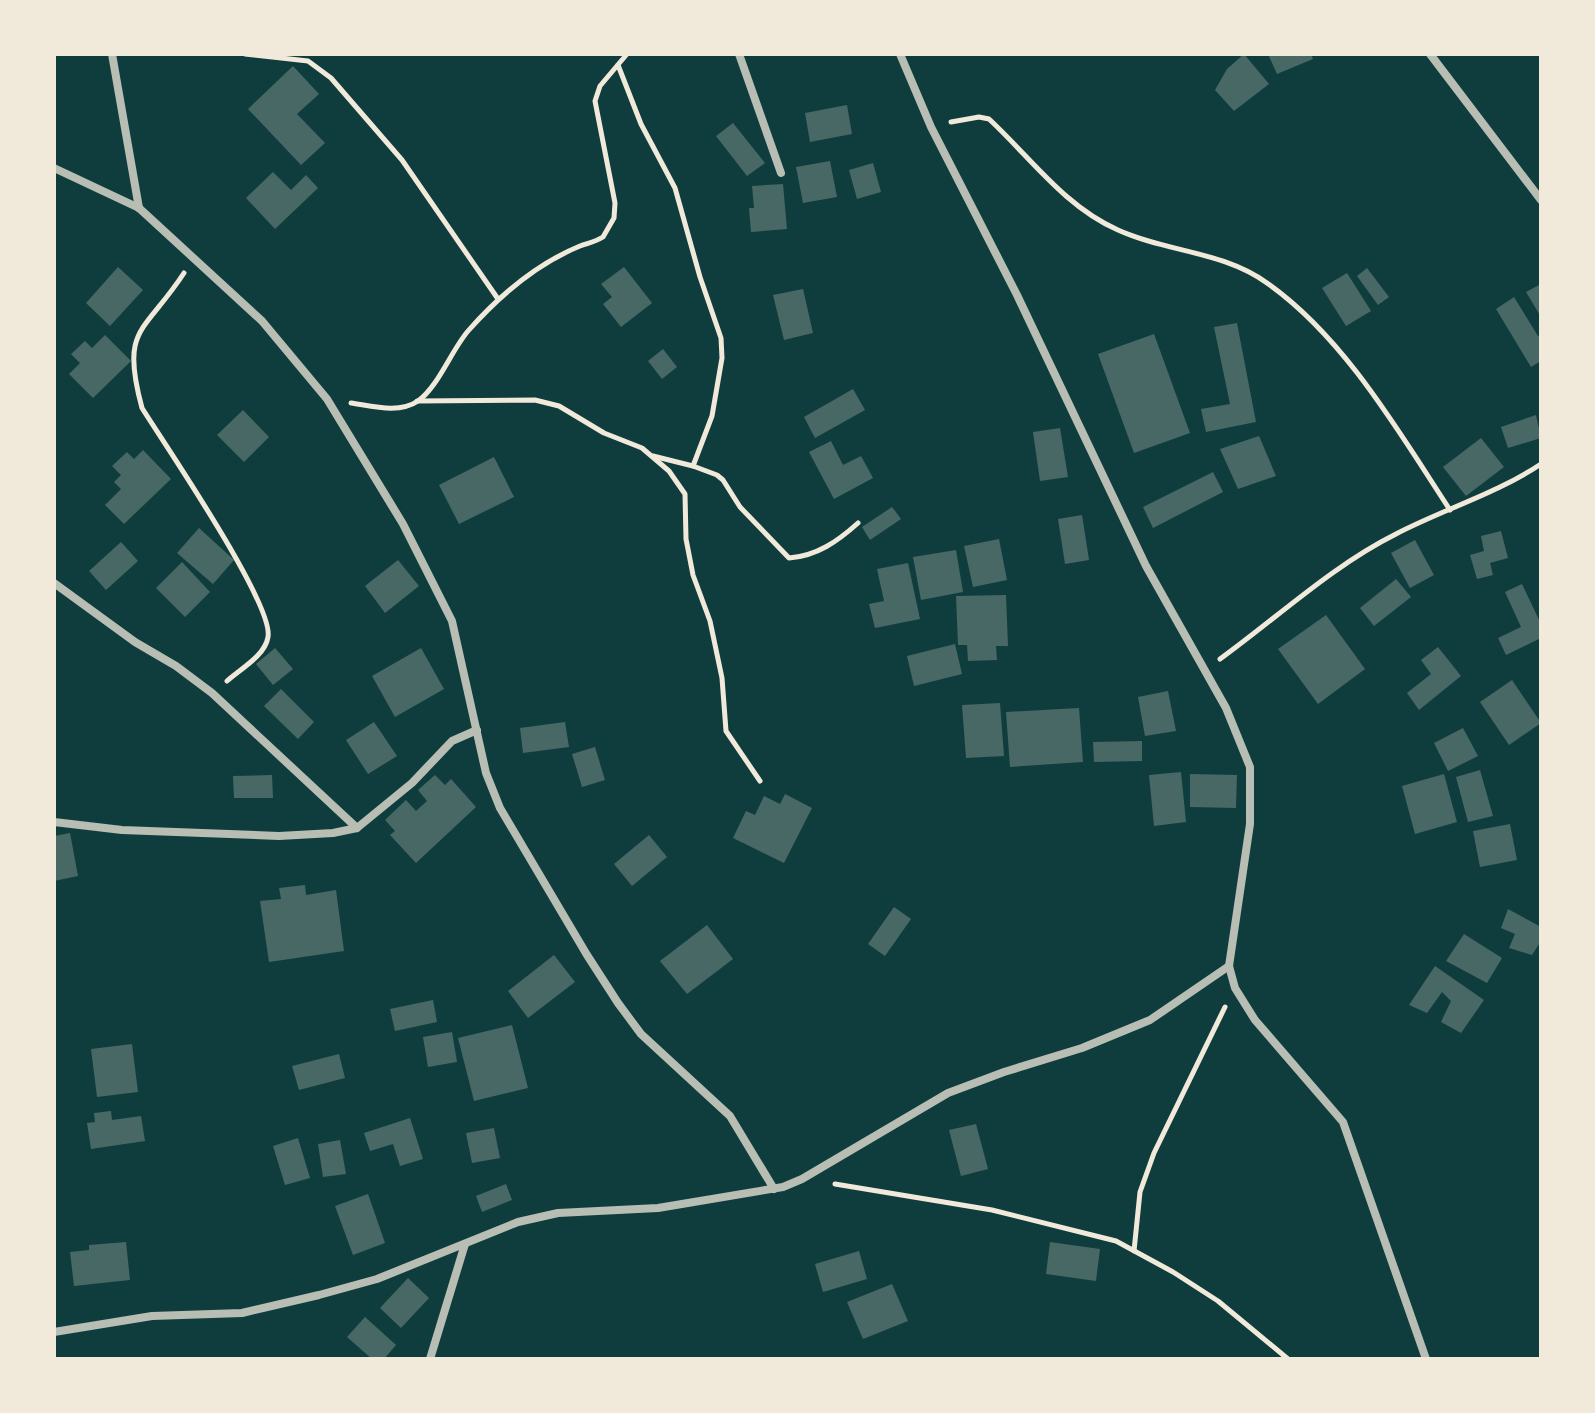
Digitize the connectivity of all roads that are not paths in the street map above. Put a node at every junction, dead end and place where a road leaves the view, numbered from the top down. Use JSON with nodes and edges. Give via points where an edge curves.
{"nodes":[{"id":1,"x":112,"y":54,"type":"edge"},
{"id":2,"x":739,"y":54,"type":"edge"},
{"id":3,"x":900,"y":54,"type":"edge"},
{"id":4,"x":1430,"y":54,"type":"edge"},
{"id":5,"x":54,"y":168,"type":"edge"},
{"id":6,"x":781,"y":173,"type":"dead end"},
{"id":7,"x":1541,"y":200,"type":"edge"},
{"id":8,"x":139,"y":208,"type":"junction"},
{"id":9,"x":54,"y":583,"type":"edge"},
{"id":10,"x":477,"y":730,"type":"junction"},
{"id":11,"x":54,"y":822,"type":"edge"},
{"id":12,"x":357,"y":828,"type":"junction"},
{"id":13,"x":1229,"y":966,"type":"junction"},
{"id":14,"x":774,"y":1189,"type":"junction"},
{"id":15,"x":465,"y":1244,"type":"junction"},
{"id":16,"x":54,"y":1332,"type":"edge"},
{"id":17,"x":430,"y":1359,"type":"edge"},
{"id":18,"x":1426,"y":1359,"type":"edge"}],
"edges":[{"from":1,"to":8,"type":"street"},
{"from":2,"to":6,"type":"street"},
{"from":3,"to":13,"type":"street","via":[[1146,566],[1206,669],[1250,767],[1250,824]]},
{"from":4,"to":7,"type":"street"},
{"from":5,"to":8,"type":"street"},
{"from":8,"to":10,"type":"street","via":[[262,321],[327,399],[403,524],[447,610]]},
{"from":9,"to":12,"type":"street","via":[[212,693]]},
{"from":10,"to":12,"type":"street","via":[[452,741]]},
{"from":10,"to":14,"type":"street","via":[[500,808],[587,955],[641,1034],[730,1116]]},
{"from":11,"to":12,"type":"street","via":[[279,836]]},
{"from":13,"to":14,"type":"street","via":[[1150,1020],[948,1093],[802,1179]]},
{"from":13,"to":18,"type":"street","via":[[1235,988],[1255,1020],[1343,1122]]},
{"from":14,"to":15,"type":"street","via":[[658,1208],[558,1213],[518,1222]]},
{"from":15,"to":16,"type":"street","via":[[377,1279],[242,1313],[152,1316]]},
{"from":15,"to":17,"type":"street"}]}
